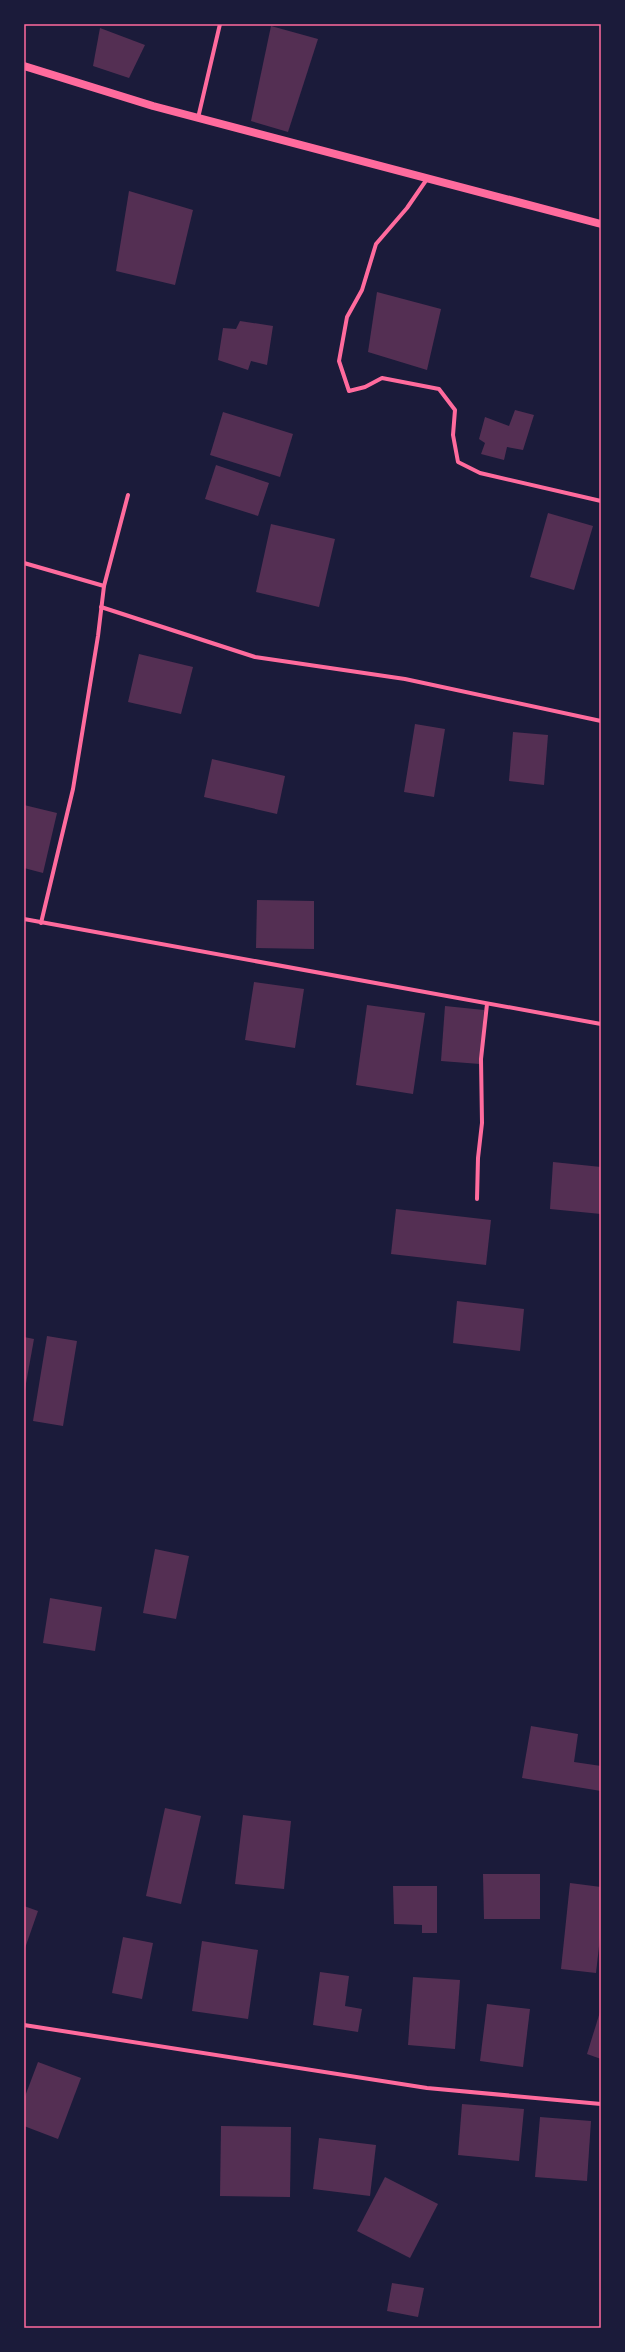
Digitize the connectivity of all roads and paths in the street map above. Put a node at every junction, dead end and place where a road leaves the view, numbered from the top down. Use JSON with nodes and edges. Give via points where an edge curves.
{"nodes":[{"id":1,"x":220,"y":24,"type":"edge"},
{"id":2,"x":24,"y":66,"type":"edge"},
{"id":3,"x":198,"y":118,"type":"junction"},
{"id":4,"x":427,"y":179,"type":"junction"},
{"id":5,"x":601,"y":224,"type":"edge"},
{"id":6,"x":128,"y":495,"type":"dead end"},
{"id":7,"x":601,"y":500,"type":"edge"},
{"id":8,"x":24,"y":563,"type":"edge"},
{"id":9,"x":104,"y":586,"type":"junction"},
{"id":10,"x":101,"y":607,"type":"junction"},
{"id":11,"x":601,"y":721,"type":"edge"},
{"id":12,"x":24,"y":919,"type":"edge"},
{"id":13,"x":41,"y":922,"type":"junction"},
{"id":14,"x":487,"y":1004,"type":"junction"},
{"id":15,"x":601,"y":1024,"type":"edge"},
{"id":16,"x":477,"y":1198,"type":"dead end"},
{"id":17,"x":24,"y":2025,"type":"edge"},
{"id":18,"x":601,"y":2104,"type":"edge"}],
"edges":[{"from":1,"to":3,"type":"street"},
{"from":2,"to":3,"type":"main road"},
{"from":3,"to":4,"type":"main road"},
{"from":4,"to":5,"type":"main road"},
{"from":4,"to":7,"type":"street","via":[[407,208],[376,244],[362,290],[347,317],[339,361],[349,391],[365,387],[382,378],[439,389],[455,410],[453,435],[458,462],[480,473]]},
{"from":6,"to":9,"type":"street"},
{"from":8,"to":9,"type":"street"},
{"from":9,"to":10,"type":"street"},
{"from":10,"to":11,"type":"street","via":[[255,657],[404,679]]},
{"from":10,"to":13,"type":"street","via":[[73,789]]},
{"from":12,"to":13,"type":"street"},
{"from":13,"to":14,"type":"street"},
{"from":14,"to":15,"type":"street"},
{"from":14,"to":16,"type":"street","via":[[481,1059],[482,1123]]},
{"from":17,"to":18,"type":"street","via":[[427,2088]]}]}
